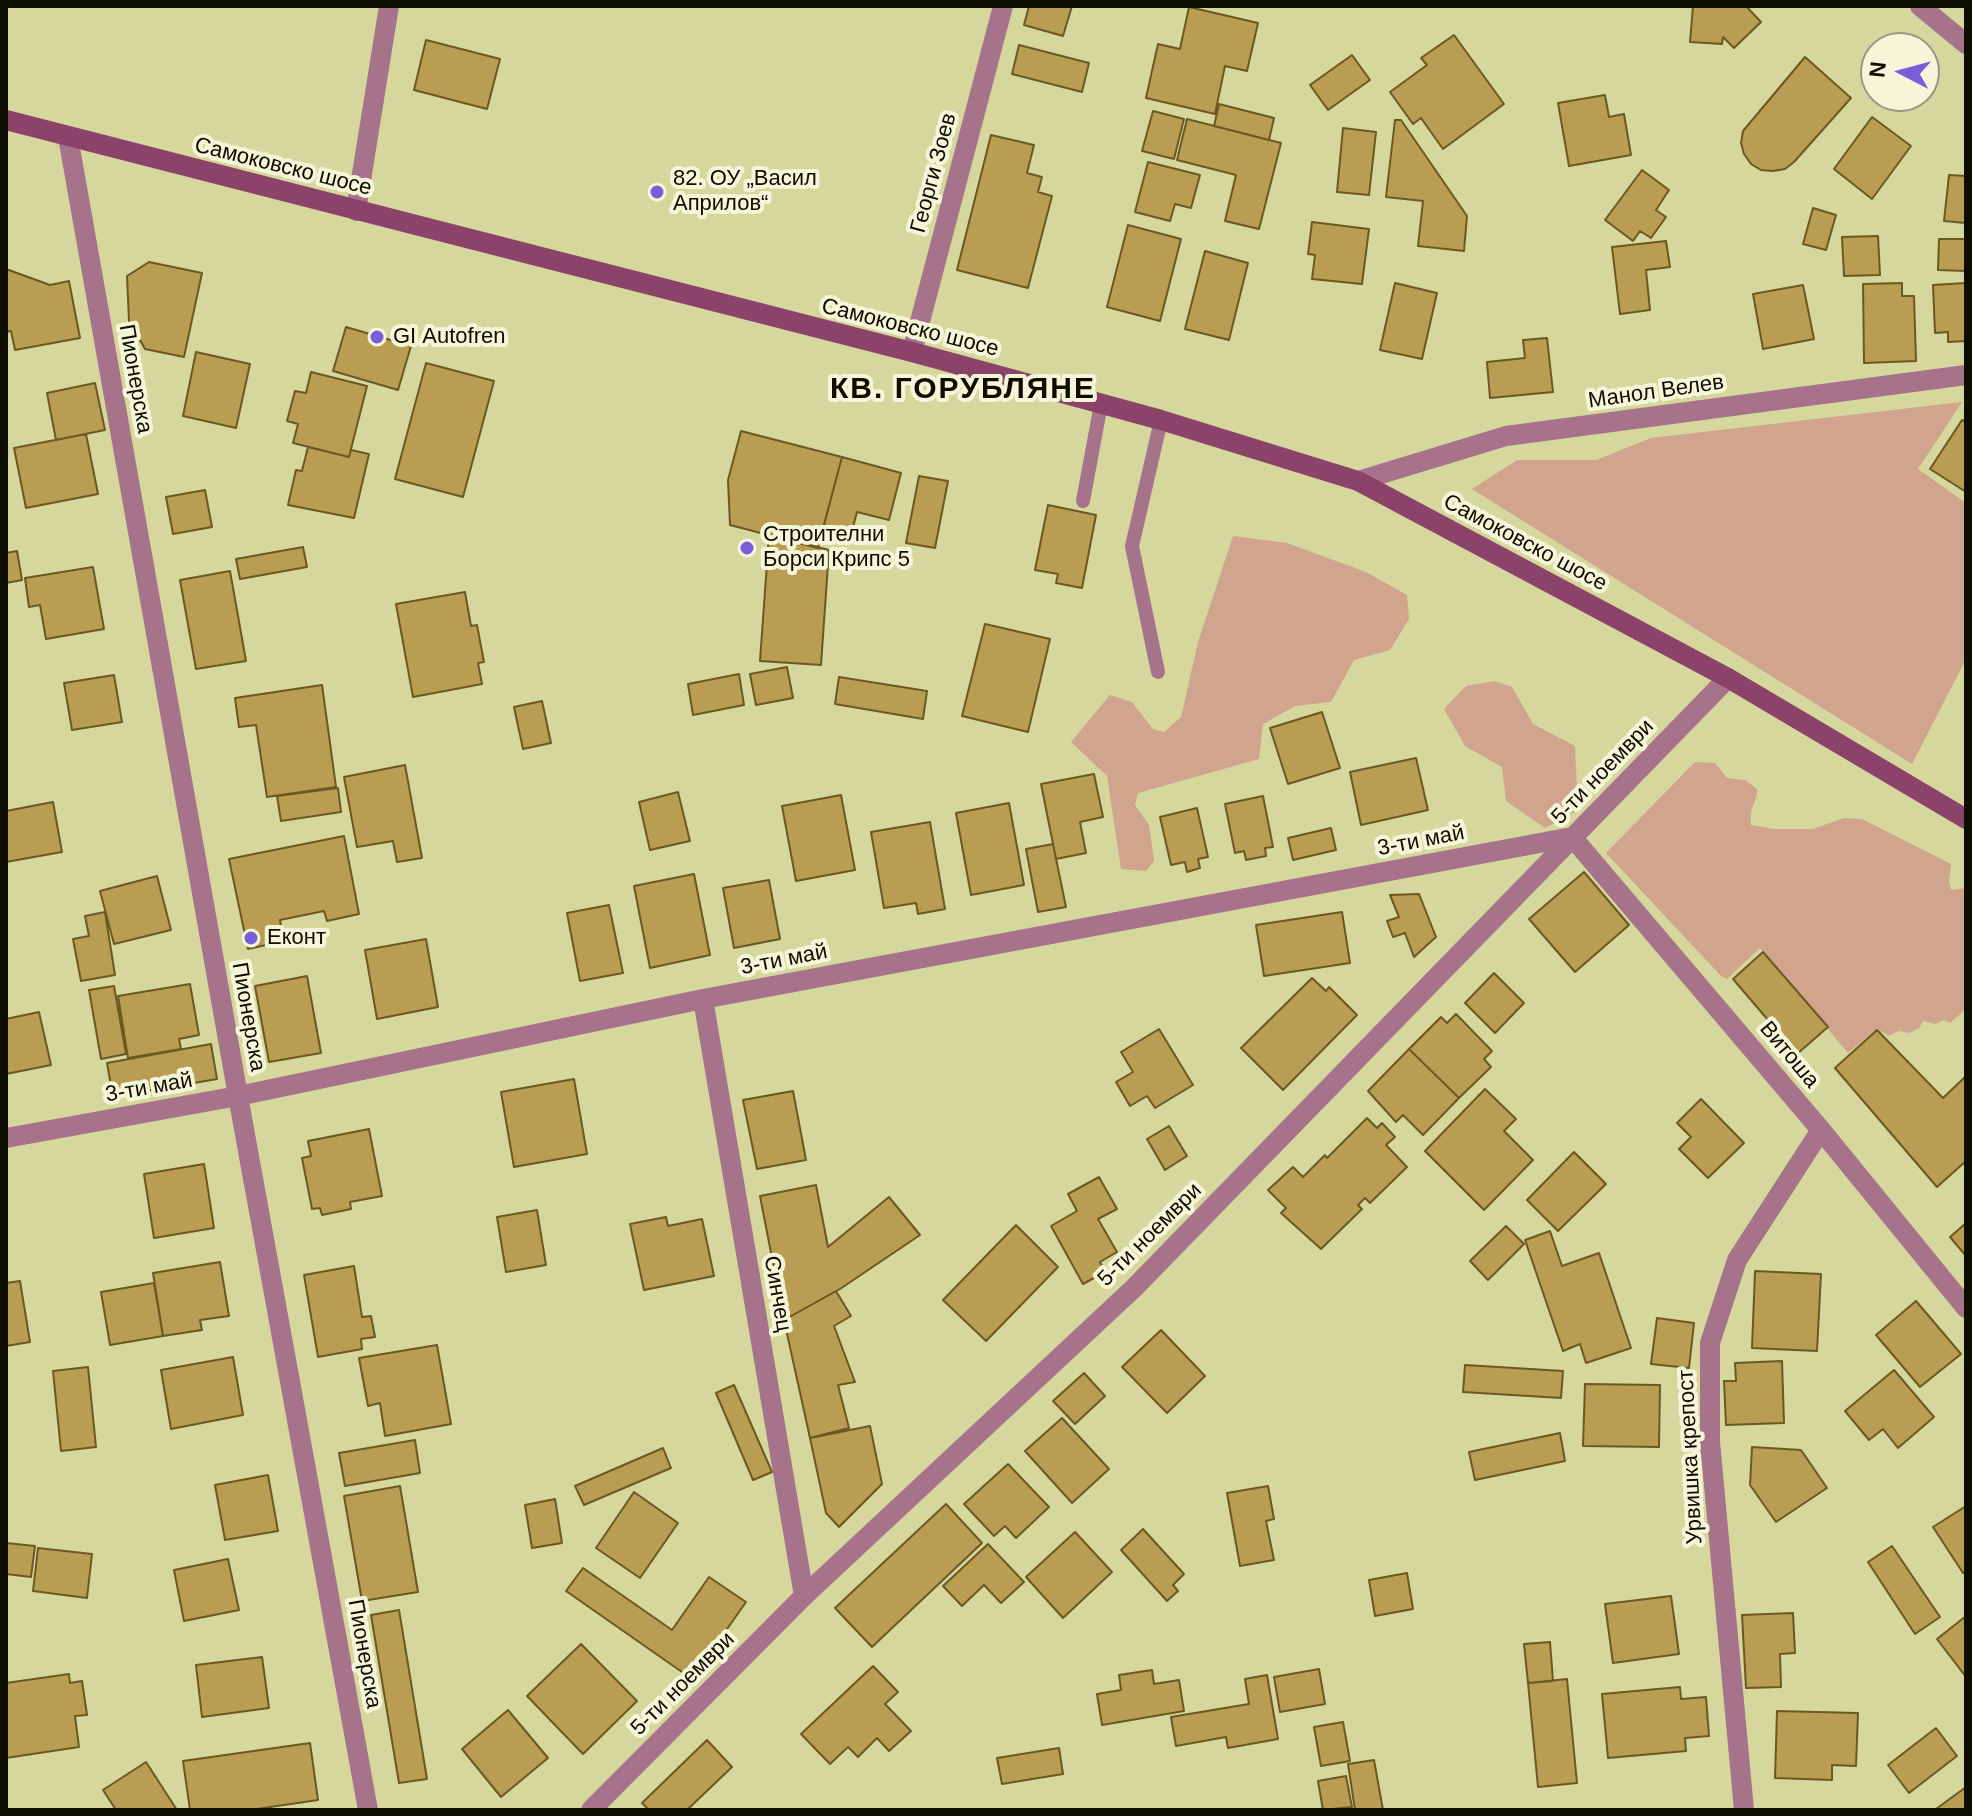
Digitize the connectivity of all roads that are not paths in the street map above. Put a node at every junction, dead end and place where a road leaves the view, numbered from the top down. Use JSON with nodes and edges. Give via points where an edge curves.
{"nodes":[{"id":1,"x":389,"y":6,"type":"edge"},
{"id":2,"x":1003,"y":6,"type":"edge"},
{"id":3,"x":1920,"y":6,"type":"edge"},
{"id":4,"x":1966,"y":44,"type":"edge"},
{"id":5,"x":6,"y":120,"type":"edge"},
{"id":6,"x":68,"y":137,"type":"junction"},
{"id":7,"x":356,"y":211,"type":"junction"},
{"id":8,"x":912,"y":352,"type":"junction"},
{"id":9,"x":1966,"y":375,"type":"edge"},
{"id":10,"x":1101,"y":404,"type":"junction"},
{"id":11,"x":1161,"y":420,"type":"junction"},
{"id":12,"x":1358,"y":481,"type":"junction"},
{"id":13,"x":1083,"y":501,"type":"dead end"},
{"id":14,"x":1158,"y":672,"type":"dead end"},
{"id":15,"x":1728,"y":678,"type":"junction"},
{"id":16,"x":1966,"y":819,"type":"edge"},
{"id":17,"x":1572,"y":837,"type":"junction"},
{"id":18,"x":703,"y":999,"type":"junction"},
{"id":19,"x":238,"y":1096,"type":"junction"},
{"id":20,"x":1821,"y":1130,"type":"junction"},
{"id":21,"x":6,"y":1138,"type":"edge"},
{"id":22,"x":1966,"y":1308,"type":"edge"},
{"id":23,"x":804,"y":1596,"type":"junction"},
{"id":24,"x":368,"y":1810,"type":"edge"},
{"id":25,"x":591,"y":1810,"type":"edge"},
{"id":26,"x":1744,"y":1810,"type":"edge"}],
"edges":[{"from":1,"to":7,"type":"street"},
{"from":2,"to":8,"type":"street","name":"Георги Зоев"},
{"from":3,"to":4,"type":"street"},
{"from":5,"to":6,"type":"main road","name":"Самоковско шосе"},
{"from":6,"to":7,"type":"main road","name":"Самоковско шосе"},
{"from":6,"to":19,"type":"street","name":"Пионерска"},
{"from":7,"to":8,"type":"main road","name":"Самоковско шосе"},
{"from":8,"to":10,"type":"main road","name":"Самоковско шосе"},
{"from":9,"to":12,"type":"street","name":"Манол Велев","via":[[1506,436]]},
{"from":10,"to":11,"type":"main road","name":"Самоковско шосе"},
{"from":10,"to":13,"type":"lane"},
{"from":11,"to":12,"type":"main road","name":"Самоковско шосе"},
{"from":11,"to":14,"type":"lane","via":[[1132,546]]},
{"from":12,"to":15,"type":"main road","name":"Самоковско шосе"},
{"from":15,"to":16,"type":"main road","name":"Самоковско шосе"},
{"from":15,"to":17,"type":"street","name":"5-ти ноември"},
{"from":17,"to":18,"type":"street","name":"3-ти май"},
{"from":17,"to":20,"type":"street","name":"Витоша"},
{"from":17,"to":23,"type":"street","name":"5-ти ноември","via":[[1134,1288]]},
{"from":18,"to":19,"type":"street","name":"3-ти май"},
{"from":18,"to":23,"type":"street","name":"Синчец"},
{"from":19,"to":21,"type":"street","name":"3-ти май"},
{"from":19,"to":24,"type":"street","name":"Пионерска"},
{"from":20,"to":22,"type":"street","name":"Витоша"},
{"from":20,"to":26,"type":"street","name":"Урвишка крепост","via":[[1737,1260],[1710,1343],[1710,1442]]},
{"from":23,"to":25,"type":"street","name":"5-ти ноември"}]}
